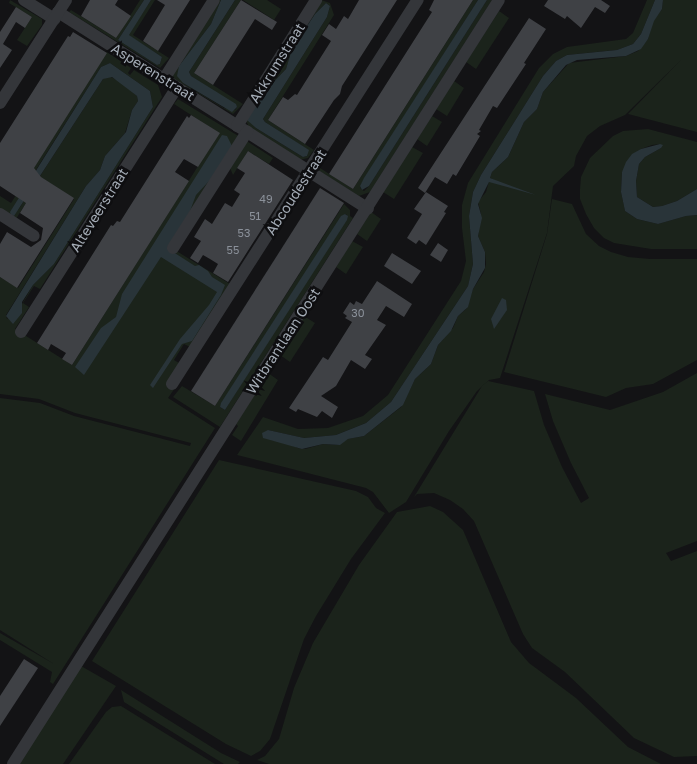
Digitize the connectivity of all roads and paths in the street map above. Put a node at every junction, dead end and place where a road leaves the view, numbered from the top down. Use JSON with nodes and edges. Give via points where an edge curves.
{"nodes":[{"id":1,"x":24,"y":0,"type":"edge"},
{"id":2,"x":66,"y":0,"type":"edge"},
{"id":3,"x":214,"y":0,"type":"edge"},
{"id":4,"x":316,"y":0,"type":"edge"},
{"id":5,"x":418,"y":0,"type":"edge"},
{"id":6,"x":499,"y":0,"type":"edge"},
{"id":7,"x":56,"y":15,"type":"junction"},
{"id":8,"x":164,"y":79,"type":"junction"},
{"id":9,"x":176,"y":87,"type":"junction"},
{"id":10,"x":0,"y":103,"type":"edge"},
{"id":11,"x":242,"y":129,"type":"junction"},
{"id":12,"x":309,"y":172,"type":"junction"},
{"id":13,"x":368,"y":209,"type":"junction"},
{"id":14,"x":0,"y":214,"type":"edge"},
{"id":15,"x":34,"y":236,"type":"dead end"},
{"id":16,"x":174,"y":248,"type":"dead end"},
{"id":17,"x":21,"y":332,"type":"dead end"},
{"id":18,"x":172,"y":384,"type":"dead end"},
{"id":19,"x":13,"y":764,"type":"edge"}],
"edges":[{"from":1,"to":7,"type":"street","name":"Asperenstraat"},
{"from":2,"to":7,"type":"street"},
{"from":3,"to":8,"type":"street"},
{"from":4,"to":11,"type":"street","name":"Akkrumstraat"},
{"from":5,"to":12,"type":"street","name":"Abcoudestraat"},
{"from":6,"to":13,"type":"street","name":"Witbrantlaan Oost"},
{"from":7,"to":8,"type":"street","name":"Asperenstraat"},
{"from":7,"to":10,"type":"street"},
{"from":8,"to":9,"type":"street","name":"Asperenstraat"},
{"from":9,"to":11,"type":"street","name":"Asperenstraat"},
{"from":9,"to":17,"type":"street","name":"Alteveerstraat"},
{"from":11,"to":12,"type":"street","name":"Asperenstraat"},
{"from":11,"to":16,"type":"street"},
{"from":12,"to":13,"type":"street","name":"Asperenstraat"},
{"from":12,"to":18,"type":"street","name":"Abcoudestraat"},
{"from":13,"to":19,"type":"street","name":"Witbrantlaan Oost"},
{"from":14,"to":15,"type":"street"}]}
